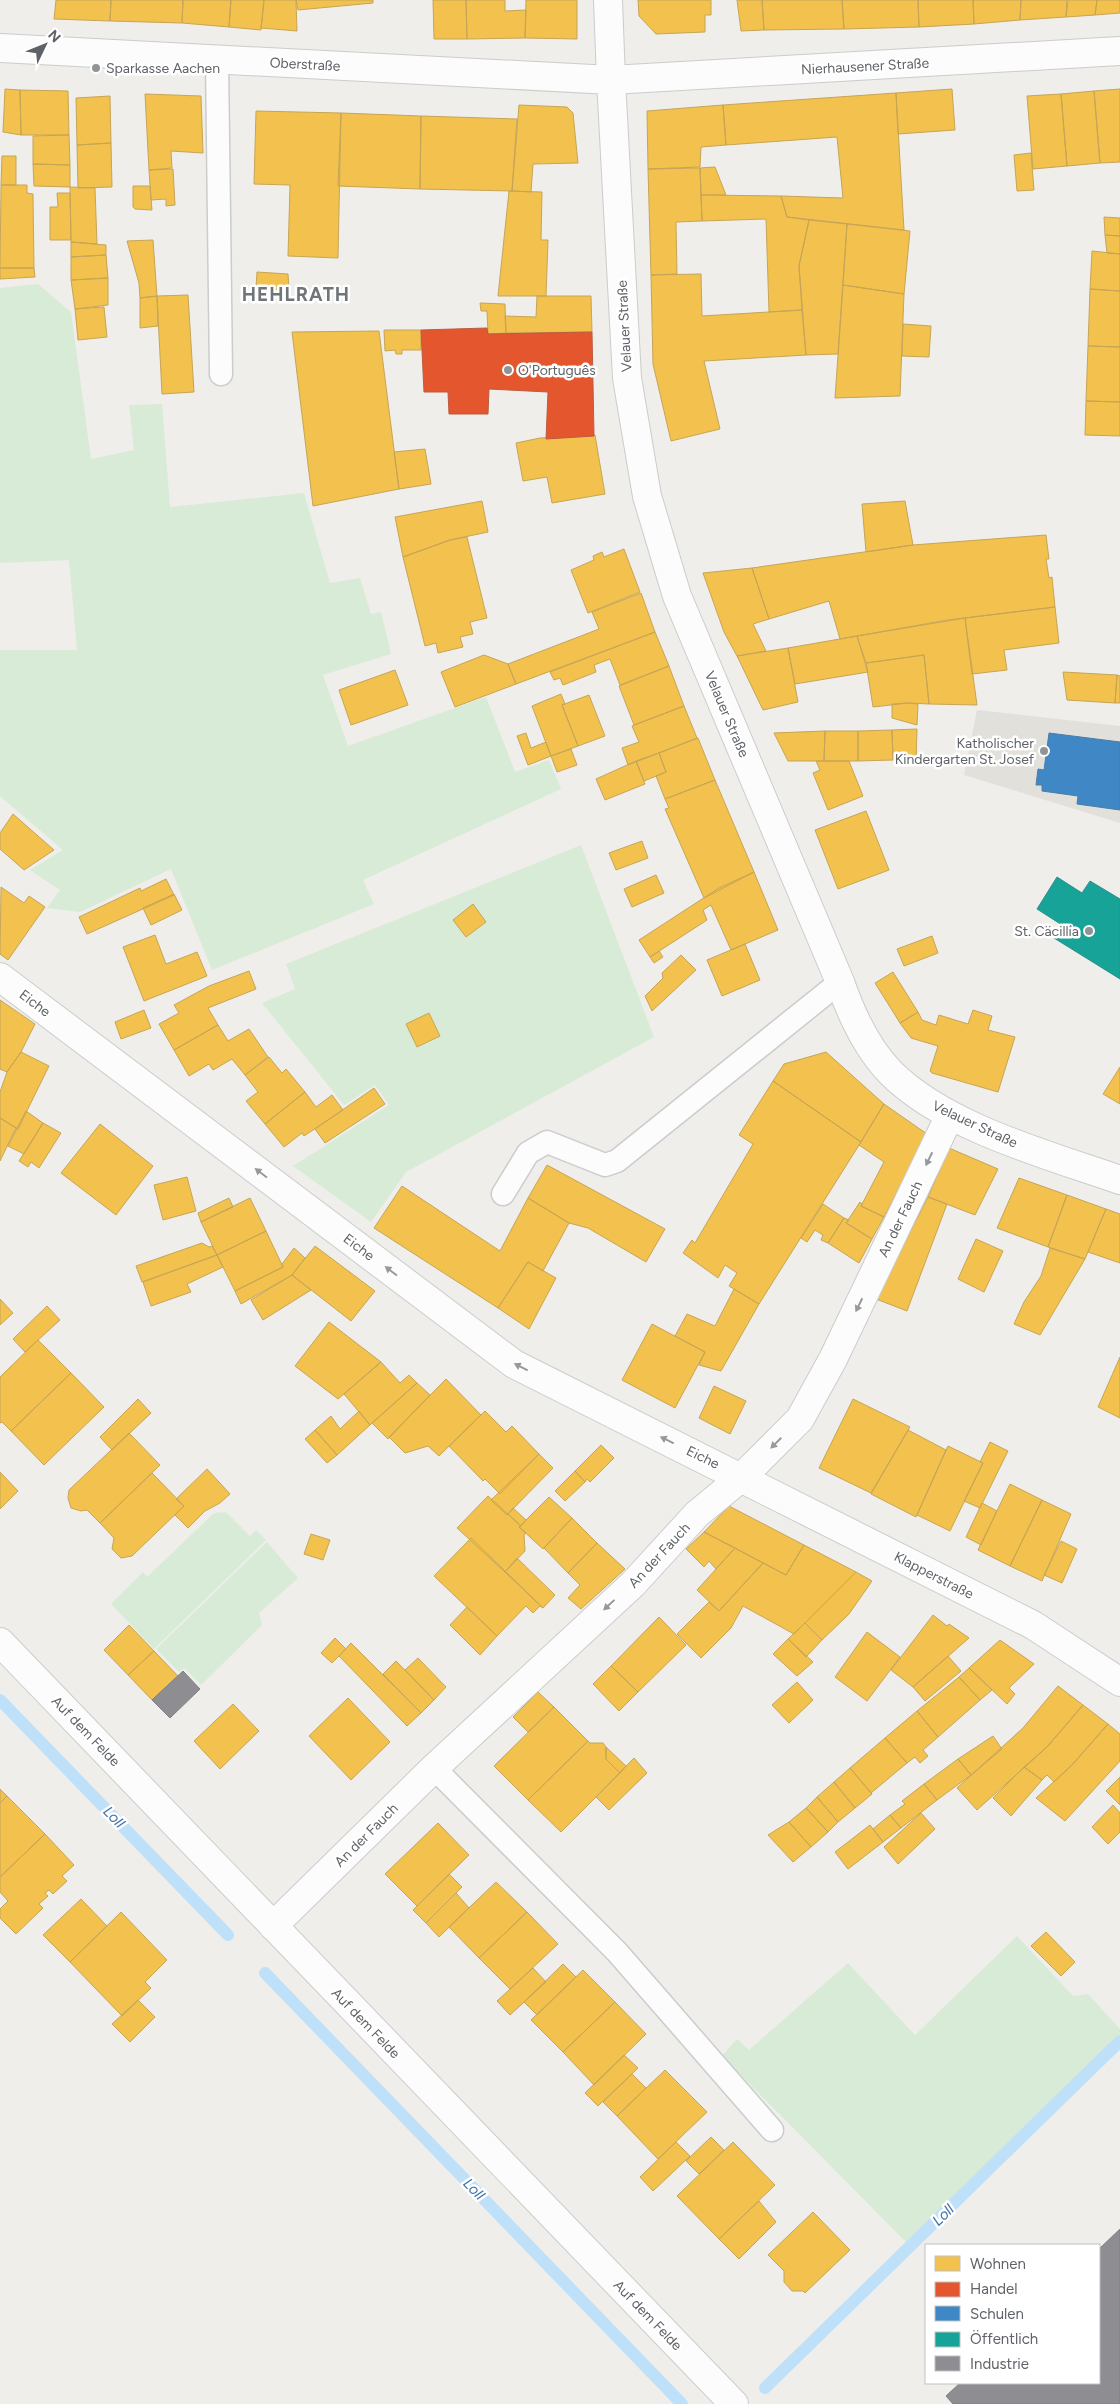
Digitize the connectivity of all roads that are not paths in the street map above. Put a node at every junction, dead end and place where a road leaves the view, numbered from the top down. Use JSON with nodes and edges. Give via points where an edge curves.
{"nodes":[{"id":1,"x":608,"y":0,"type":"edge"},
{"id":2,"x":0,"y":48,"type":"edge"},
{"id":3,"x":1120,"y":51,"type":"edge"},
{"id":4,"x":218,"y":60,"type":"junction"},
{"id":5,"x":610,"y":80,"type":"junction"},
{"id":6,"x":222,"y":374,"type":"dead end"},
{"id":7,"x":0,"y":977,"type":"edge"},
{"id":8,"x":840,"y":982,"type":"junction"},
{"id":9,"x":950,"y":1115,"type":"junction"},
{"id":10,"x":1120,"y":1180,"type":"edge"},
{"id":11,"x":503,"y":1194,"type":"dead end"},
{"id":12,"x":742,"y":1477,"type":"junction"},
{"id":13,"x":0,"y":1642,"type":"edge"},
{"id":14,"x":1120,"y":1682,"type":"edge"},
{"id":15,"x":434,"y":1768,"type":"junction"},
{"id":16,"x":273,"y":1926,"type":"junction"},
{"id":17,"x":772,"y":2130,"type":"dead end"},
{"id":18,"x":734,"y":2404,"type":"edge"}],
"edges":[{"from":1,"to":5,"type":"street","name":"Velauer Straße"},
{"from":2,"to":4,"type":"street","name":"Oberstraße"},
{"from":3,"to":5,"type":"street","name":"Nierhausener Straße"},
{"from":4,"to":5,"type":"street","name":"Oberstraße"},
{"from":4,"to":6,"type":"lane"},
{"from":5,"to":8,"type":"street","name":"Velauer Straße","via":[[627,378],[647,496],[677,596]]},
{"from":12,"to":7,"type":"street","name":"Eiche","one_way":true,"via":[[514,1364]]},
{"from":8,"to":9,"type":"street","name":"Velauer Straße","via":[[864,1037],[890,1072],[919,1096]]},
{"from":8,"to":11,"type":"lane","via":[[617,1161],[605,1164],[546,1142],[528,1153]]},
{"from":9,"to":10,"type":"street","name":"Velauer Straße","via":[[1013,1142]]},
{"from":9,"to":12,"type":"street","name":"An der Fauch","one_way":true,"via":[[833,1359],[800,1419]]},
{"from":12,"to":14,"type":"street","name":"Klapperstraße","via":[[1033,1626]]},
{"from":12,"to":15,"type":"street","name":"An der Fauch","one_way":true,"via":[[697,1514],[633,1584]]},
{"from":13,"to":16,"type":"street","name":"Auf dem Felde"},
{"from":15,"to":16,"type":"street","name":"An der Fauch"},
{"from":15,"to":17,"type":"lane","via":[[617,1952]]},
{"from":16,"to":18,"type":"street","name":"Auf dem Felde"}]}
